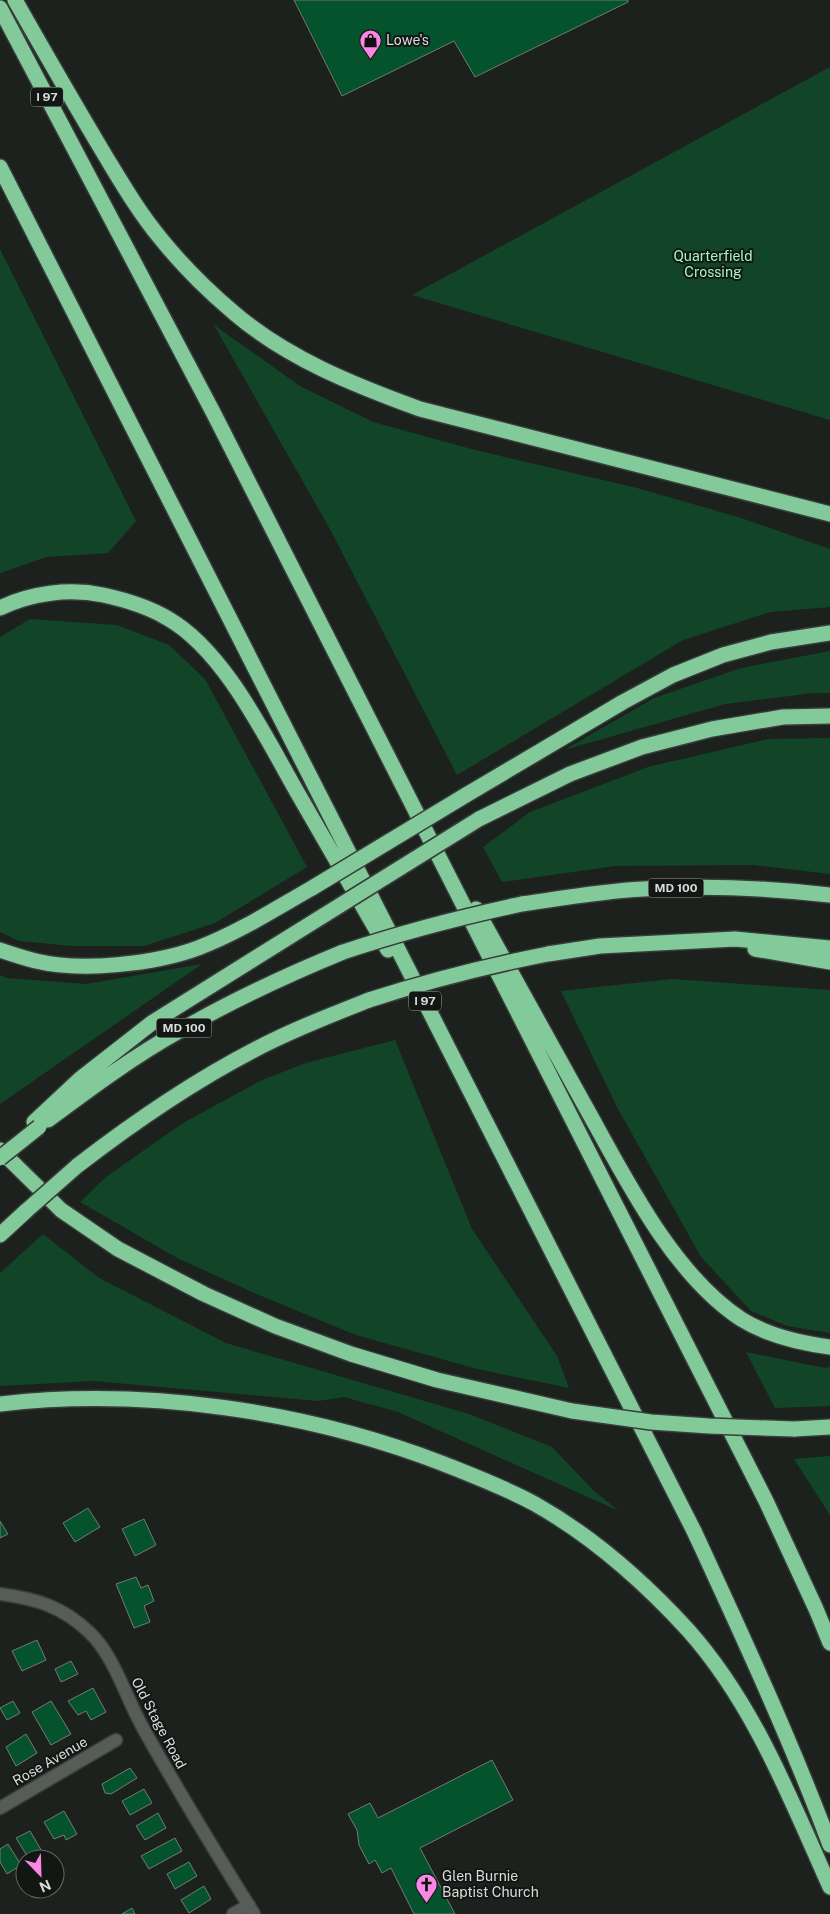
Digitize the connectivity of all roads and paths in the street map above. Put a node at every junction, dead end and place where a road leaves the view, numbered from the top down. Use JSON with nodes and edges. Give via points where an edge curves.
{"nodes":[{"id":1,"x":15,"y":0,"type":"edge"},
{"id":2,"x":0,"y":8,"type":"edge"},
{"id":3,"x":0,"y":167,"type":"edge"},
{"id":4,"x":830,"y":514,"type":"edge"},
{"id":5,"x":0,"y":608,"type":"edge"},
{"id":6,"x":830,"y":633,"type":"edge"},
{"id":7,"x":353,"y":690,"type":"junction"},
{"id":8,"x":830,"y":716,"type":"edge"},
{"id":9,"x":830,"y":895,"type":"edge"},
{"id":10,"x":654,"y":942,"type":"junction"},
{"id":11,"x":830,"y":948,"type":"edge"},
{"id":12,"x":0,"y":950,"type":"edge"},
{"id":13,"x":830,"y":962,"type":"edge"},
{"id":14,"x":487,"y":1123,"type":"junction"},
{"id":15,"x":36,"y":1124,"type":"junction"},
{"id":16,"x":0,"y":1150,"type":"edge"},
{"id":17,"x":0,"y":1157,"type":"edge"},
{"id":18,"x":0,"y":1235,"type":"edge"},
{"id":19,"x":830,"y":1347,"type":"edge"},
{"id":20,"x":0,"y":1404,"type":"edge"},
{"id":21,"x":830,"y":1427,"type":"edge"},
{"id":22,"x":0,"y":1594,"type":"edge"},
{"id":23,"x":830,"y":1642,"type":"edge"},
{"id":24,"x":116,"y":1740,"type":"dead end"},
{"id":25,"x":0,"y":1808,"type":"edge"},
{"id":26,"x":830,"y":1845,"type":"edge"},
{"id":27,"x":830,"y":1886,"type":"edge"},
{"id":28,"x":252,"y":1909,"type":"edge"},
{"id":29,"x":233,"y":1914,"type":"edge"}],
"edges":[{"from":1,"to":4,"type":"highway","via":[[129,194],[161,238],[197,278],[234,312],[273,341],[360,387],[420,408]]},
{"from":2,"to":7,"type":"highway","number":"I 97","via":[[214,414]]},
{"from":3,"to":14,"type":"highway","number":"I 97"},
{"from":5,"to":14,"type":"highway","via":[[47,593],[91,593],[130,601],[168,618],[200,642],[227,674],[252,714]]},
{"from":6,"to":12,"type":"highway","bridge":true,"via":[[771,642],[723,655],[673,675],[312,888],[197,948],[157,959],[79,966],[37,962]]},
{"from":7,"to":19,"type":"highway","via":[[655,1226],[710,1294],[741,1319],[769,1334]]},
{"from":7,"to":23,"type":"highway","number":"I 97","via":[[766,1502]]},
{"from":8,"to":15,"type":"highway","bridge":true,"via":[[783,717],[712,729],[642,747],[570,774],[479,818],[153,1022],[80,1079]]},
{"from":9,"to":15,"type":"highway","number":"MD 100","bridge":true,"via":[[726,887],[643,889],[522,904],[407,931],[343,952],[230,1002],[134,1058]]},
{"from":10,"to":11,"type":"highway","via":[[735,939]]},
{"from":10,"to":13,"type":"highway","via":[[756,949]]},
{"from":10,"to":18,"type":"highway","bridge":true,"via":[[600,946],[478,968],[368,1000],[310,1023],[210,1075],[121,1132],[77,1166]]},
{"from":14,"to":26,"type":"highway","number":"I 97","via":[[694,1532],[750,1653]]},
{"from":15,"to":17,"type":"highway","bridge":true},
{"from":16,"to":21,"type":"highway","bridge":true,"via":[[61,1210],[118,1249],[204,1294],[275,1326],[351,1354],[437,1380],[572,1410],[651,1422],[709,1426]]},
{"from":20,"to":27,"type":"highway","via":[[83,1399],[161,1402],[226,1408],[287,1419],[368,1438],[426,1457],[535,1504],[623,1566],[695,1638],[750,1716]]},
{"from":22,"to":28,"type":"street","name":"Old Stage Road","via":[[29,1598],[68,1614],[91,1633],[107,1656],[165,1768]]},
{"from":24,"to":25,"type":"street","name":"Rose Avenue"},
{"from":28,"to":29,"type":"street"}]}
